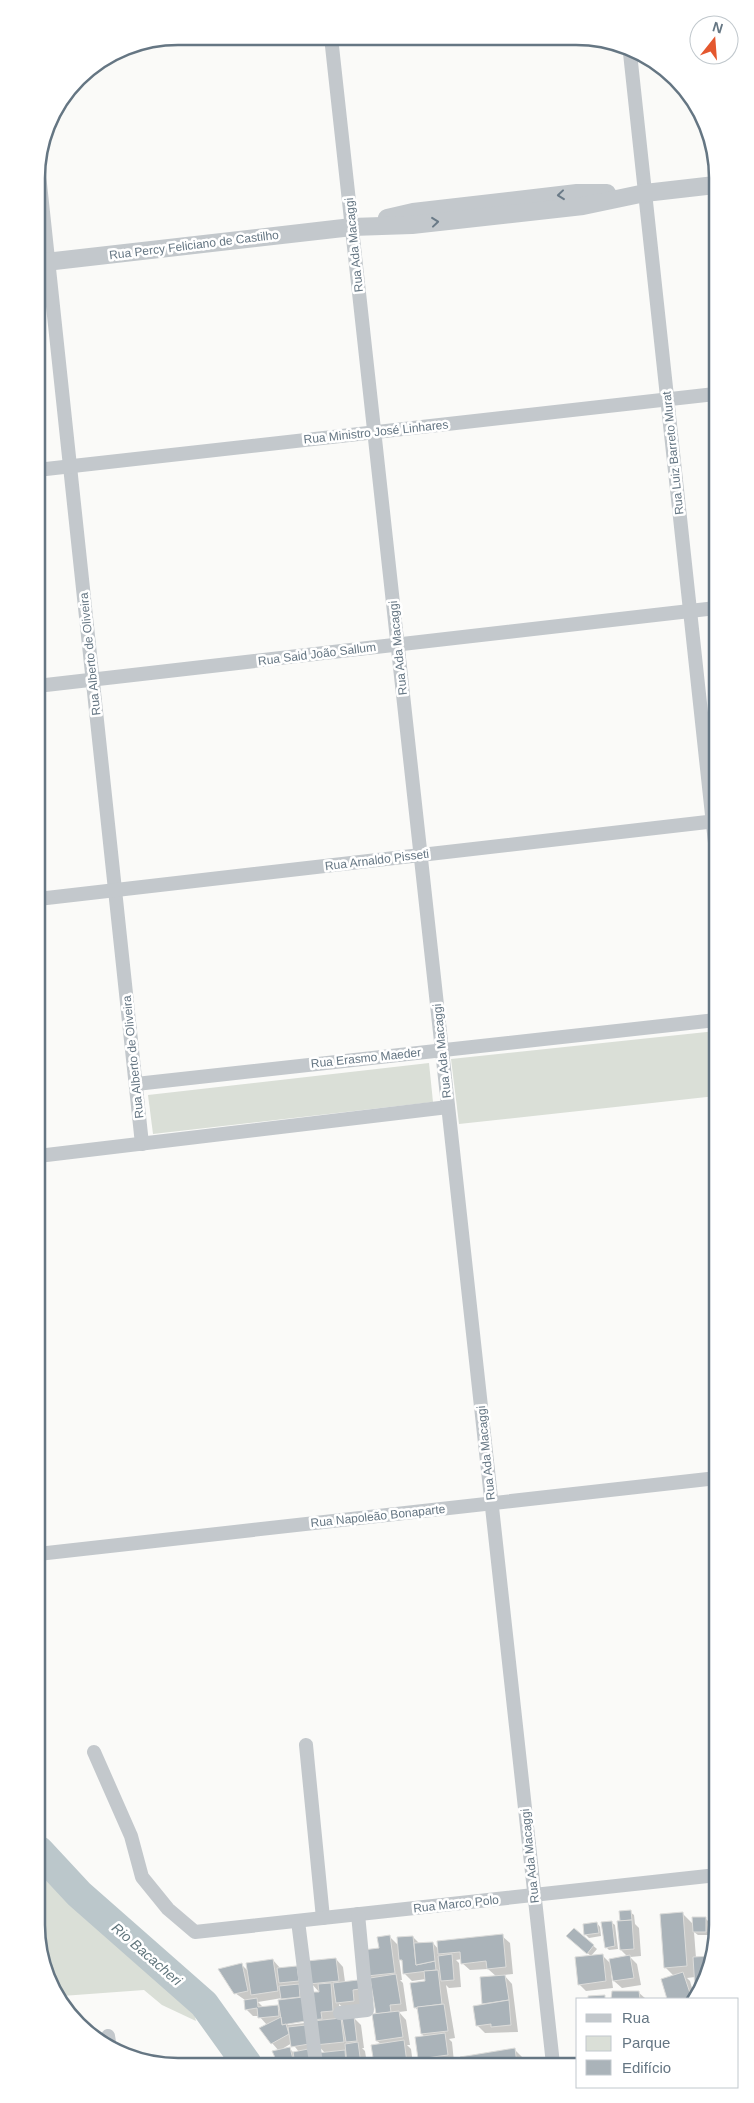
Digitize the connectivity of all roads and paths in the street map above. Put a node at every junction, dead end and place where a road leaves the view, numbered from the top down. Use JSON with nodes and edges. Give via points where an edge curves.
{"nodes":[{"id":1,"x":332,"y":45,"type":"edge"},
{"id":2,"x":630,"y":57,"type":"edge"},
{"id":3,"x":709,"y":186,"type":"edge"},
{"id":4,"x":645,"y":193,"type":"junction"},
{"id":5,"x":352,"y":227,"type":"junction"},
{"id":6,"x":45,"y":262,"type":"edge"},
{"id":7,"x":45,"y":284,"type":"edge"},
{"id":8,"x":709,"y":395,"type":"edge"},
{"id":9,"x":667,"y":399,"type":"junction"},
{"id":10,"x":374,"y":432,"type":"junction"},
{"id":11,"x":70,"y":467,"type":"junction"},
{"id":12,"x":45,"y":469,"type":"edge"},
{"id":13,"x":709,"y":609,"type":"edge"},
{"id":14,"x":690,"y":611,"type":"junction"},
{"id":15,"x":398,"y":645,"type":"junction"},
{"id":16,"x":92,"y":680,"type":"junction"},
{"id":17,"x":45,"y":685,"type":"edge"},
{"id":18,"x":709,"y":777,"type":"edge"},
{"id":19,"x":709,"y":822,"type":"edge"},
{"id":20,"x":420,"y":855,"type":"junction"},
{"id":21,"x":115,"y":890,"type":"junction"},
{"id":22,"x":45,"y":898,"type":"edge"},
{"id":23,"x":709,"y":1021,"type":"edge"},
{"id":24,"x":442,"y":1050,"type":"junction"},
{"id":25,"x":136,"y":1084,"type":"junction"},
{"id":26,"x":448,"y":1107,"type":"junction"},
{"id":27,"x":142,"y":1144,"type":"junction"},
{"id":28,"x":45,"y":1155,"type":"edge"},
{"id":29,"x":709,"y":1479,"type":"edge"},
{"id":30,"x":492,"y":1504,"type":"junction"},
{"id":31,"x":45,"y":1553,"type":"edge"},
{"id":32,"x":306,"y":1745,"type":"dead end"},
{"id":33,"x":94,"y":1752,"type":"dead end"},
{"id":34,"x":709,"y":1876,"type":"edge"},
{"id":35,"x":534,"y":1895,"type":"junction"},
{"id":36,"x":358,"y":1914,"type":"junction"},
{"id":37,"x":323,"y":1918,"type":"junction"},
{"id":38,"x":298,"y":1921,"type":"junction"},
{"id":39,"x":340,"y":2013,"type":"dead end"},
{"id":40,"x":315,"y":2058,"type":"edge"},
{"id":41,"x":552,"y":2058,"type":"edge"}],
"edges":[{"from":1,"to":5,"type":"street","name":"Rua Ada Macaggi"},
{"from":2,"to":4,"type":"street","name":"Rua Luiz Barreto Murat"},
{"from":3,"to":4,"type":"street","name":"Rua Percy Feliciano de Castilho"},
{"from":4,"to":5,"type":"street","name":"Rua Percy Feliciano de Castilho","via":[[576,193],[442,208]]},
{"from":4,"to":9,"type":"street","name":"Rua Luiz Barreto Murat"},
{"from":5,"to":6,"type":"street","name":"Rua Percy Feliciano de Castilho"},
{"from":5,"to":10,"type":"street","name":"Rua Ada Macaggi"},
{"from":7,"to":11,"type":"street","name":"Rua Alberto de Oliveira"},
{"from":8,"to":9,"type":"street","name":"Rua Ministro José Linhares"},
{"from":9,"to":10,"type":"street","name":"Rua Ministro José Linhares"},
{"from":9,"to":14,"type":"street","name":"Rua Luiz Barreto Murat"},
{"from":10,"to":11,"type":"street","name":"Rua Ministro José Linhares"},
{"from":10,"to":15,"type":"street","name":"Rua Ada Macaggi"},
{"from":11,"to":12,"type":"street","name":"Rua Ministro José Linhares"},
{"from":11,"to":16,"type":"street","name":"Rua Alberto de Oliveira"},
{"from":13,"to":14,"type":"street","name":"Rua Said João Sallum"},
{"from":14,"to":15,"type":"street","name":"Rua Said João Sallum"},
{"from":14,"to":18,"type":"street","name":"Rua Luiz Barreto Murat"},
{"from":15,"to":16,"type":"street","name":"Rua Said João Sallum"},
{"from":15,"to":20,"type":"street","name":"Rua Ada Macaggi"},
{"from":16,"to":17,"type":"street","name":"Rua Said João Sallum"},
{"from":16,"to":21,"type":"street","name":"Rua Alberto de Oliveira"},
{"from":19,"to":20,"type":"street","name":"Rua Arnaldo Pisseti"},
{"from":20,"to":21,"type":"street","name":"Rua Arnaldo Pisseti"},
{"from":20,"to":24,"type":"street","name":"Rua Ada Macaggi"},
{"from":21,"to":22,"type":"street","name":"Rua Arnaldo Pisseti"},
{"from":21,"to":25,"type":"street","name":"Rua Alberto de Oliveira"},
{"from":23,"to":24,"type":"street","name":"Rua Erasmo Maeder"},
{"from":24,"to":25,"type":"street","name":"Rua Erasmo Maeder"},
{"from":24,"to":26,"type":"street","name":"Rua Ada Macaggi"},
{"from":25,"to":27,"type":"street","name":"Rua Alberto de Oliveira"},
{"from":26,"to":27,"type":"street"},
{"from":26,"to":30,"type":"street","name":"Rua Ada Macaggi"},
{"from":27,"to":28,"type":"street"},
{"from":29,"to":30,"type":"street","name":"Rua Napoleão Bonaparte"},
{"from":30,"to":31,"type":"street","name":"Rua Napoleão Bonaparte"},
{"from":30,"to":35,"type":"street","name":"Rua Ada Macaggi"},
{"from":32,"to":37,"type":"street"},
{"from":33,"to":38,"type":"street","name":"Rua Marco Polo","via":[[131,1836],[142,1877],[168,1909],[195,1932]]},
{"from":34,"to":35,"type":"street","name":"Rua Marco Polo"},
{"from":35,"to":36,"type":"street","name":"Rua Marco Polo"},
{"from":35,"to":41,"type":"street","name":"Rua Ada Macaggi"},
{"from":36,"to":37,"type":"street","name":"Rua Marco Polo"},
{"from":36,"to":39,"type":"street","via":[[367,2010]]},
{"from":37,"to":38,"type":"street","name":"Rua Marco Polo"},
{"from":38,"to":40,"type":"street"}]}
